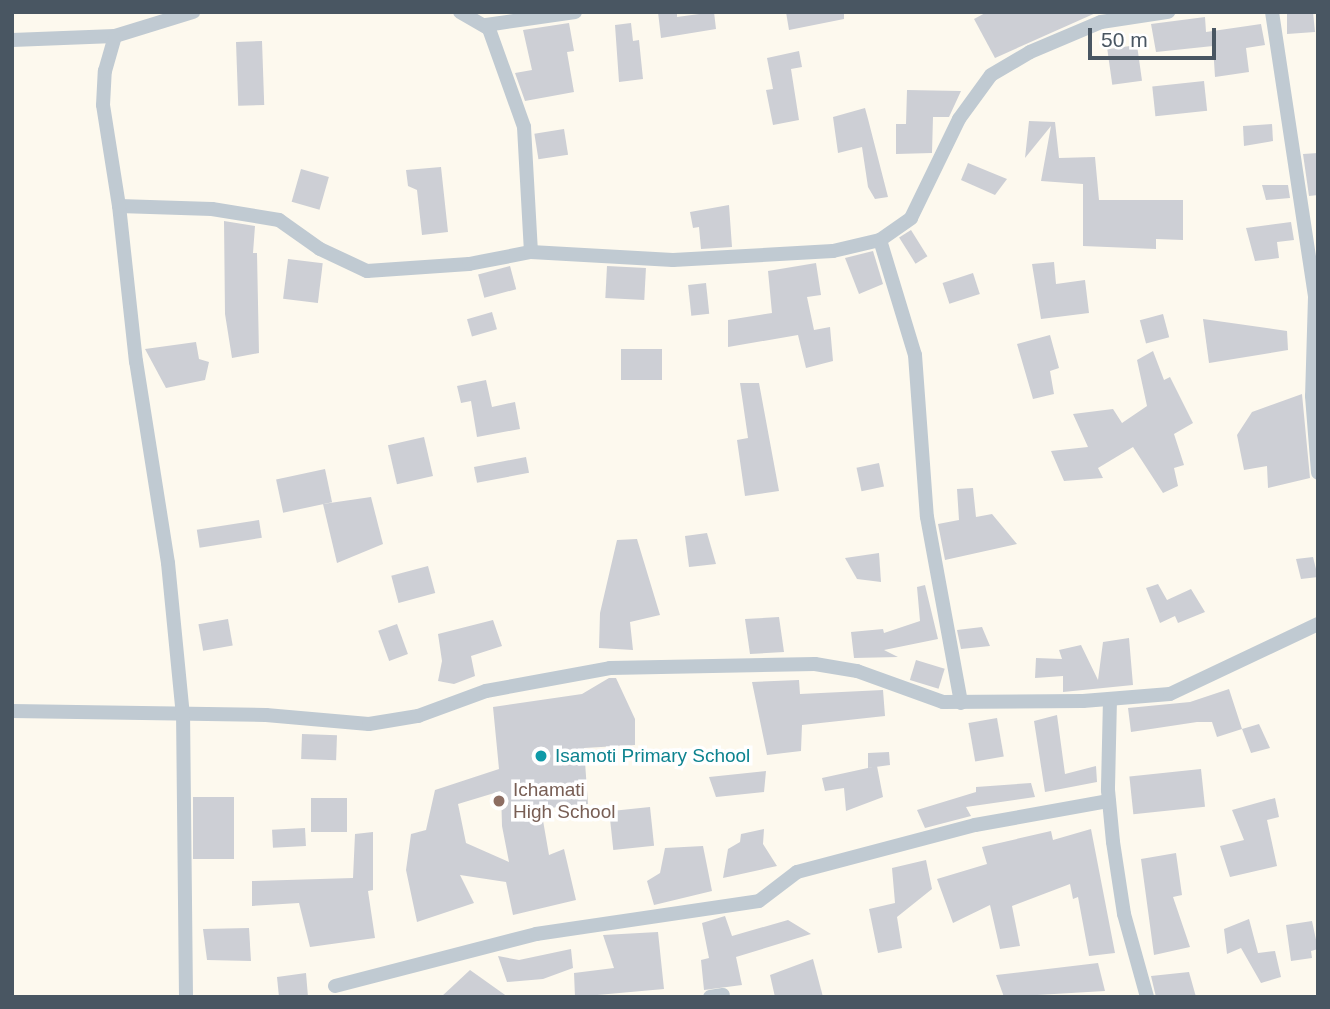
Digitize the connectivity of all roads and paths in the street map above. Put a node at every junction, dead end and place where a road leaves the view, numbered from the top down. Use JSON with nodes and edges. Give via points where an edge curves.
{"nodes":[{"id":1,"x":192,"y":12,"type":"edge"},
{"id":2,"x":460,"y":12,"type":"edge"},
{"id":3,"x":575,"y":12,"type":"edge"},
{"id":4,"x":1168,"y":12,"type":"edge"},
{"id":5,"x":1272,"y":12,"type":"edge"},
{"id":6,"x":1099,"y":17,"type":"edge"},
{"id":7,"x":486,"y":25,"type":"junction"},
{"id":8,"x":115,"y":36,"type":"junction"},
{"id":9,"x":12,"y":40,"type":"edge"},
{"id":10,"x":119,"y":206,"type":"junction"},
{"id":11,"x":880,"y":240,"type":"junction"},
{"id":12,"x":531,"y":253,"type":"junction"},
{"id":13,"x":1318,"y":473,"type":"edge"},
{"id":14,"x":1318,"y":624,"type":"edge"},
{"id":15,"x":1110,"y":699,"type":"junction"},
{"id":16,"x":961,"y":703,"type":"junction"},
{"id":17,"x":12,"y":711,"type":"edge"},
{"id":18,"x":183,"y":716,"type":"junction"},
{"id":19,"x":1109,"y":801,"type":"junction"},
{"id":20,"x":335,"y":986,"type":"dead end"},
{"id":21,"x":186,"y":997,"type":"edge"},
{"id":22,"x":1147,"y":997,"type":"edge"}],
"edges":[{"from":1,"to":8,"type":"street"},
{"from":2,"to":7,"type":"street"},
{"from":3,"to":7,"type":"street"},
{"from":4,"to":6,"type":"street"},
{"from":5,"to":13,"type":"street","via":[[1315,297],[1312,396]]},
{"from":6,"to":11,"type":"street","via":[[1007,64],[978,88],[911,218]]},
{"from":7,"to":12,"type":"street","via":[[498,47],[524,127]]},
{"from":8,"to":9,"type":"street"},
{"from":8,"to":10,"type":"street","via":[[105,71],[103,105]]},
{"from":10,"to":12,"type":"street","via":[[212,209],[279,220],[320,249],[367,271],[469,264]]},
{"from":10,"to":18,"type":"street","via":[[136,362],[169,563]]},
{"from":11,"to":12,"type":"street","via":[[833,251],[752,258],[673,260]]},
{"from":11,"to":16,"type":"street","via":[[915,355],[927,517]]},
{"from":14,"to":15,"type":"street","via":[[1179,691]]},
{"from":15,"to":16,"type":"street"},
{"from":15,"to":19,"type":"street"},
{"from":16,"to":18,"type":"street","via":[[922,697],[865,674],[815,664],[610,668],[486,691],[418,716],[369,724],[266,715]]},
{"from":17,"to":18,"type":"street"},
{"from":18,"to":21,"type":"street"},
{"from":19,"to":20,"type":"street","via":[[975,825],[797,872],[759,901],[536,934]]},
{"from":19,"to":22,"type":"street","via":[[1124,914]]}]}
